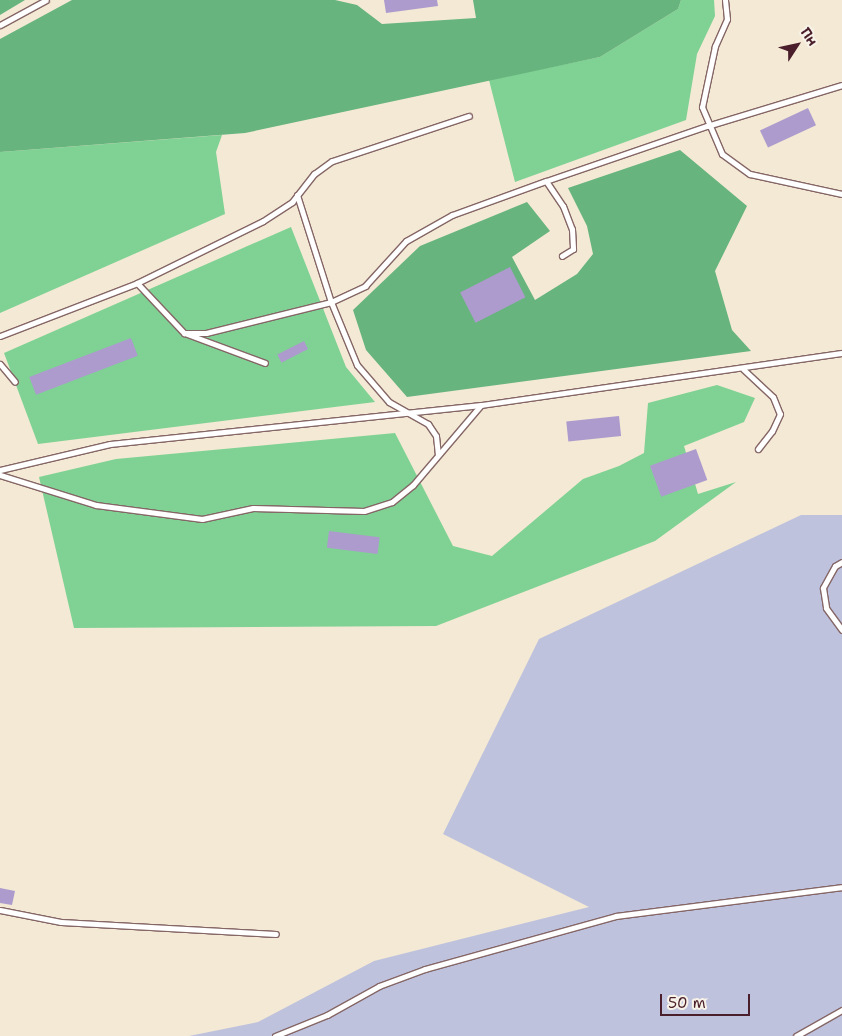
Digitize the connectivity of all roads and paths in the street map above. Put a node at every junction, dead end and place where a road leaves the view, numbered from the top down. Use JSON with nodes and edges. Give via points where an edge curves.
{"nodes":[{"id":1,"x":46,"y":0,"type":"edge"},
{"id":2,"x":725,"y":0,"type":"edge"},
{"id":3,"x":0,"y":25,"type":"edge"},
{"id":4,"x":842,"y":85,"type":"edge"},
{"id":5,"x":469,"y":116,"type":"dead end"},
{"id":6,"x":707,"y":126,"type":"junction"},
{"id":7,"x":546,"y":181,"type":"junction"},
{"id":8,"x":842,"y":194,"type":"edge"},
{"id":9,"x":297,"y":195,"type":"junction"},
{"id":10,"x":562,"y":256,"type":"dead end"},
{"id":11,"x":137,"y":282,"type":"junction"},
{"id":12,"x":331,"y":302,"type":"junction"},
{"id":13,"x":184,"y":332,"type":"junction"},
{"id":14,"x":0,"y":336,"type":"edge"},
{"id":15,"x":842,"y":352,"type":"edge"},
{"id":16,"x":265,"y":363,"type":"dead end"},
{"id":17,"x":0,"y":364,"type":"edge"},
{"id":18,"x":743,"y":368,"type":"junction"},
{"id":19,"x":15,"y":382,"type":"dead end"},
{"id":20,"x":481,"y":405,"type":"junction"},
{"id":21,"x":408,"y":414,"type":"junction"},
{"id":22,"x":758,"y":449,"type":"dead end"},
{"id":23,"x":438,"y":454,"type":"junction"},
{"id":24,"x":0,"y":470,"type":"edge"},
{"id":25,"x":0,"y":475,"type":"edge"},
{"id":26,"x":842,"y":562,"type":"edge"},
{"id":27,"x":842,"y":630,"type":"edge"},
{"id":28,"x":842,"y":887,"type":"edge"},
{"id":29,"x":0,"y":910,"type":"edge"},
{"id":30,"x":276,"y":934,"type":"dead end"},
{"id":31,"x":842,"y":1010,"type":"edge"},
{"id":32,"x":275,"y":1036,"type":"edge"},
{"id":33,"x":796,"y":1036,"type":"edge"}],
"edges":[{"from":1,"to":3,"type":"lane"},
{"from":2,"to":6,"type":"lane","via":[[727,19],[715,46],[702,107]]},
{"from":4,"to":6,"type":"lane"},
{"from":5,"to":9,"type":"lane","via":[[332,161],[314,174]]},
{"from":6,"to":7,"type":"lane"},
{"from":6,"to":8,"type":"lane","via":[[722,154],[750,174]]},
{"from":7,"to":10,"type":"lane","via":[[563,206],[572,229],[573,249]]},
{"from":7,"to":12,"type":"lane","via":[[452,215],[406,241],[365,286]]},
{"from":9,"to":11,"type":"lane","via":[[263,221]]},
{"from":9,"to":12,"type":"lane"},
{"from":11,"to":13,"type":"lane"},
{"from":11,"to":14,"type":"lane"},
{"from":12,"to":13,"type":"lane","via":[[206,333]]},
{"from":12,"to":21,"type":"lane","via":[[357,365],[389,402]]},
{"from":13,"to":16,"type":"lane"},
{"from":15,"to":18,"type":"lane"},
{"from":17,"to":19,"type":"lane"},
{"from":18,"to":20,"type":"lane"},
{"from":18,"to":22,"type":"lane","via":[[773,397],[780,414]]},
{"from":20,"to":21,"type":"lane"},
{"from":20,"to":23,"type":"lane"},
{"from":21,"to":23,"type":"lane","via":[[428,424],[436,436]]},
{"from":21,"to":24,"type":"lane","via":[[110,444]]},
{"from":23,"to":25,"type":"lane","via":[[414,485],[399,497],[364,511],[253,508],[202,519],[96,505]]},
{"from":26,"to":27,"type":"lane","via":[[835,566],[823,588],[826,608]]},
{"from":28,"to":32,"type":"lane","via":[[616,916],[425,969],[379,986],[327,1015]]},
{"from":29,"to":30,"type":"lane","via":[[61,922]]},
{"from":31,"to":33,"type":"lane"}]}
